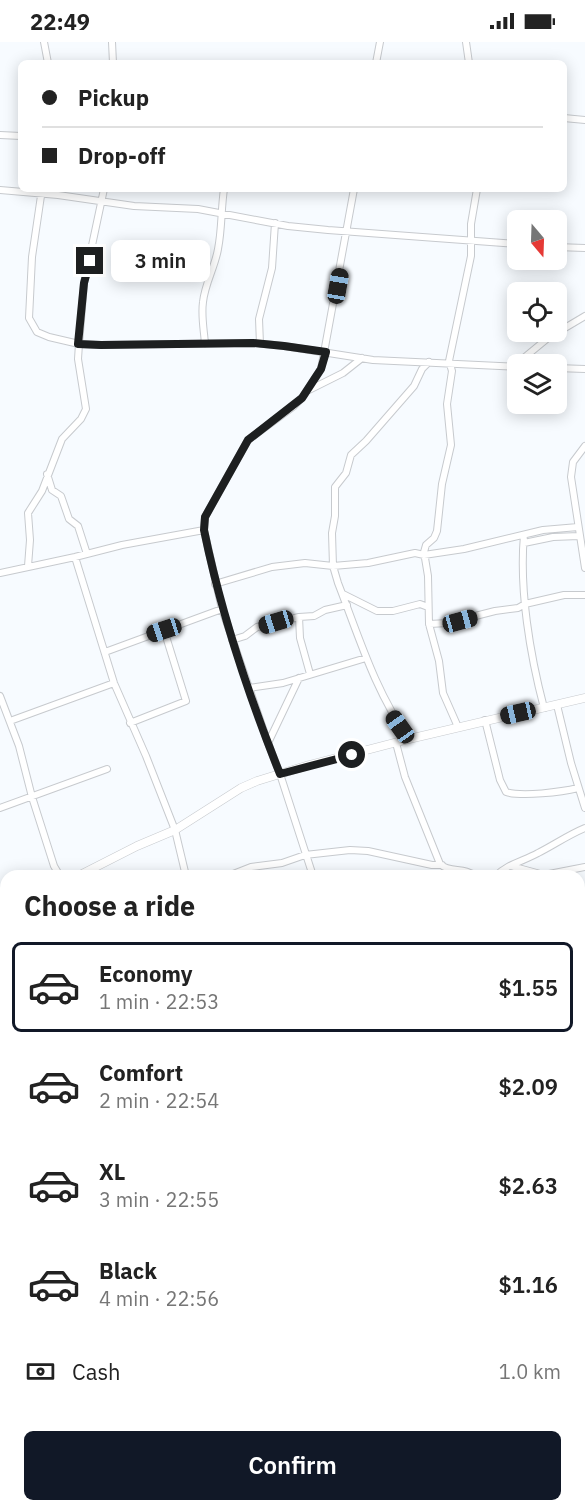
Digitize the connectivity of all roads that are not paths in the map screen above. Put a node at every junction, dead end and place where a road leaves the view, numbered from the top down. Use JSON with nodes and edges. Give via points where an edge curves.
{"nodes":[{"id":1,"x":44,"y":42,"type":"edge"},
{"id":2,"x":112,"y":42,"type":"edge"},
{"id":3,"x":380,"y":42,"type":"edge"},
{"id":4,"x":466,"y":42,"type":"edge"},
{"id":5,"x":47,"y":60,"type":"edge"},
{"id":6,"x":113,"y":60,"type":"edge"},
{"id":7,"x":377,"y":60,"type":"edge"},
{"id":8,"x":469,"y":60,"type":"edge"},
{"id":9,"x":567,"y":118,"type":"edge"},
{"id":10,"x":585,"y":120,"type":"edge"},
{"id":11,"x":0,"y":135,"type":"edge"},
{"id":12,"x":18,"y":136,"type":"edge"},
{"id":13,"x":0,"y":190,"type":"edge"},
{"id":14,"x":18,"y":190,"type":"edge"},
{"id":15,"x":41,"y":192,"type":"edge"},
{"id":16,"x":46,"y":192,"type":"edge"},
{"id":17,"x":103,"y":192,"type":"edge"},
{"id":18,"x":224,"y":192,"type":"edge"},
{"id":19,"x":354,"y":192,"type":"edge"},
{"id":20,"x":476,"y":192,"type":"edge"},
{"id":21,"x":101,"y":202,"type":"junction"},
{"id":22,"x":220,"y":212,"type":"junction"},
{"id":23,"x":275,"y":223,"type":"junction"},
{"id":24,"x":347,"y":231,"type":"junction"},
{"id":25,"x":472,"y":241,"type":"junction"},
{"id":26,"x":507,"y":243,"type":"edge"},
{"id":27,"x":567,"y":247,"type":"edge"},
{"id":28,"x":585,"y":248,"type":"edge"},
{"id":29,"x":585,"y":316,"type":"edge"},
{"id":30,"x":78,"y":344,"type":"junction"},
{"id":31,"x":205,"y":344,"type":"junction"},
{"id":32,"x":260,"y":344,"type":"junction"},
{"id":33,"x":326,"y":352,"type":"junction"},
{"id":34,"x":530,"y":354,"type":"edge"},
{"id":35,"x":362,"y":358,"type":"junction"},
{"id":36,"x":429,"y":362,"type":"junction"},
{"id":37,"x":449,"y":364,"type":"junction"},
{"id":38,"x":507,"y":366,"type":"edge"},
{"id":39,"x":567,"y":368,"type":"edge"},
{"id":40,"x":585,"y":369,"type":"edge"},
{"id":41,"x":306,"y":392,"type":"junction"},
{"id":42,"x":585,"y":446,"type":"edge"},
{"id":43,"x":47,"y":474,"type":"junction"},
{"id":44,"x":578,"y":527,"type":"junction"},
{"id":45,"x":204,"y":530,"type":"junction"},
{"id":46,"x":524,"y":535,"type":"junction"},
{"id":47,"x":579,"y":536,"type":"junction"},
{"id":48,"x":524,"y":543,"type":"junction"},
{"id":49,"x":87,"y":554,"type":"junction"},
{"id":50,"x":424,"y":555,"type":"junction"},
{"id":51,"x":75,"y":557,"type":"junction"},
{"id":52,"x":28,"y":566,"type":"junction"},
{"id":53,"x":333,"y":566,"type":"junction"},
{"id":54,"x":585,"y":568,"type":"edge"},
{"id":55,"x":0,"y":573,"type":"edge"},
{"id":56,"x":215,"y":584,"type":"junction"},
{"id":57,"x":343,"y":594,"type":"junction"},
{"id":58,"x":585,"y":595,"type":"edge"},
{"id":59,"x":525,"y":604,"type":"junction"},
{"id":60,"x":347,"y":605,"type":"junction"},
{"id":61,"x":428,"y":607,"type":"junction"},
{"id":62,"x":222,"y":609,"type":"junction"},
{"id":63,"x":299,"y":617,"type":"junction"},
{"id":64,"x":429,"y":624,"type":"junction"},
{"id":65,"x":164,"y":630,"type":"junction"},
{"id":66,"x":232,"y":640,"type":"junction"},
{"id":67,"x":105,"y":652,"type":"junction"},
{"id":68,"x":366,"y":658,"type":"junction"},
{"id":69,"x":310,"y":674,"type":"junction"},
{"id":70,"x":299,"y":678,"type":"junction"},
{"id":71,"x":114,"y":683,"type":"junction"},
{"id":72,"x":249,"y":688,"type":"junction"},
{"id":73,"x":0,"y":696,"type":"edge"},
{"id":74,"x":585,"y":698,"type":"edge"},
{"id":75,"x":556,"y":705,"type":"junction"},
{"id":76,"x":544,"y":708,"type":"junction"},
{"id":77,"x":485,"y":720,"type":"junction"},
{"id":78,"x":10,"y":721,"type":"junction"},
{"id":79,"x":130,"y":723,"type":"junction"},
{"id":80,"x":458,"y":727,"type":"junction"},
{"id":81,"x":409,"y":739,"type":"junction"},
{"id":82,"x":268,"y":743,"type":"junction"},
{"id":83,"x":396,"y":743,"type":"junction"},
{"id":84,"x":107,"y":769,"type":"dead end"},
{"id":85,"x":280,"y":774,"type":"junction"},
{"id":86,"x":578,"y":788,"type":"junction"},
{"id":87,"x":32,"y":796,"type":"junction"},
{"id":88,"x":0,"y":808,"type":"edge"},
{"id":89,"x":585,"y":808,"type":"edge"},
{"id":90,"x":585,"y":828,"type":"edge"},
{"id":91,"x":175,"y":830,"type":"junction"},
{"id":92,"x":305,"y":855,"type":"junction"},
{"id":93,"x":442,"y":865,"type":"junction"},
{"id":94,"x":511,"y":866,"type":"junction"},
{"id":95,"x":585,"y":867,"type":"edge"},
{"id":96,"x":56,"y":870,"type":"edge"},
{"id":97,"x":90,"y":870,"type":"edge"},
{"id":98,"x":185,"y":870,"type":"edge"},
{"id":99,"x":243,"y":870,"type":"edge"},
{"id":100,"x":311,"y":870,"type":"edge"},
{"id":101,"x":461,"y":870,"type":"edge"},
{"id":102,"x":505,"y":870,"type":"edge"},
{"id":103,"x":526,"y":870,"type":"edge"},
{"id":104,"x":570,"y":870,"type":"edge"}],
"edges":[{"from":1,"to":5,"type":"street"},
{"from":2,"to":6,"type":"street"},
{"from":3,"to":7,"type":"street"},
{"from":4,"to":8,"type":"street"},
{"from":9,"to":10,"type":"street"},
{"from":11,"to":12,"type":"street"},
{"from":13,"to":14,"type":"street"},
{"from":15,"to":30,"type":"street","via":[[29,318],[40,334]]},
{"from":16,"to":21,"type":"street"},
{"from":17,"to":21,"type":"street"},
{"from":18,"to":22,"type":"street"},
{"from":19,"to":24,"type":"street"},
{"from":20,"to":25,"type":"street"},
{"from":21,"to":22,"type":"street"},
{"from":21,"to":30,"type":"street","via":[[84,283]]},
{"from":22,"to":23,"type":"street"},
{"from":22,"to":31,"type":"street","via":[[222,226],[216,261],[203,301]]},
{"from":23,"to":24,"type":"street"},
{"from":23,"to":32,"type":"street","via":[[272,268],[259,319]]},
{"from":24,"to":25,"type":"street"},
{"from":24,"to":33,"type":"street"},
{"from":25,"to":26,"type":"street"},
{"from":25,"to":37,"type":"street"},
{"from":27,"to":28,"type":"street"},
{"from":29,"to":34,"type":"street"},
{"from":30,"to":31,"type":"street"},
{"from":30,"to":43,"type":"street","via":[[86,409],[62,439]]},
{"from":31,"to":32,"type":"street"},
{"from":32,"to":33,"type":"street"},
{"from":33,"to":35,"type":"street"},
{"from":33,"to":41,"type":"street","via":[[321,369]]},
{"from":35,"to":36,"type":"street"},
{"from":35,"to":41,"type":"street"},
{"from":36,"to":37,"type":"street"},
{"from":36,"to":53,"type":"street","via":[[414,386],[351,455],[346,473],[335,487]]},
{"from":37,"to":38,"type":"street"},
{"from":37,"to":50,"type":"street","via":[[451,445],[437,531]]},
{"from":39,"to":40,"type":"street"},
{"from":41,"to":45,"type":"street","via":[[294,406],[248,440],[205,517]]},
{"from":42,"to":44,"type":"street","via":[[571,470]]},
{"from":43,"to":49,"type":"street","via":[[69,519],[78,526]]},
{"from":43,"to":52,"type":"street","via":[[27,516]]},
{"from":44,"to":46,"type":"street"},
{"from":44,"to":47,"type":"street"},
{"from":45,"to":49,"type":"street"},
{"from":45,"to":56,"type":"street"},
{"from":46,"to":48,"type":"street"},
{"from":46,"to":50,"type":"street"},
{"from":47,"to":48,"type":"street"},
{"from":47,"to":54,"type":"street"},
{"from":48,"to":59,"type":"street"},
{"from":49,"to":51,"type":"street"},
{"from":50,"to":53,"type":"street","via":[[415,553]]},
{"from":50,"to":61,"type":"street"},
{"from":51,"to":52,"type":"street"},
{"from":51,"to":67,"type":"street"},
{"from":52,"to":55,"type":"street"},
{"from":53,"to":56,"type":"street","via":[[305,563],[272,567]]},
{"from":53,"to":57,"type":"street"},
{"from":56,"to":62,"type":"street"},
{"from":57,"to":60,"type":"street"},
{"from":57,"to":61,"type":"street","via":[[377,611],[420,604]]},
{"from":58,"to":59,"type":"street","via":[[564,595]]},
{"from":59,"to":64,"type":"street"},
{"from":59,"to":76,"type":"street"},
{"from":60,"to":63,"type":"street"},
{"from":60,"to":68,"type":"street"},
{"from":61,"to":64,"type":"street"},
{"from":62,"to":65,"type":"street"},
{"from":62,"to":66,"type":"street"},
{"from":63,"to":66,"type":"street","via":[[253,629]]},
{"from":63,"to":69,"type":"street"},
{"from":64,"to":80,"type":"street","via":[[443,693]]},
{"from":65,"to":67,"type":"street"},
{"from":65,"to":79,"type":"street","via":[[186,700]]},
{"from":66,"to":72,"type":"street"},
{"from":67,"to":71,"type":"street"},
{"from":68,"to":69,"type":"street"},
{"from":68,"to":81,"type":"street","via":[[387,705]]},
{"from":69,"to":70,"type":"street"},
{"from":70,"to":72,"type":"street"},
{"from":70,"to":82,"type":"street"},
{"from":71,"to":78,"type":"street"},
{"from":71,"to":79,"type":"street"},
{"from":72,"to":82,"type":"street"},
{"from":73,"to":78,"type":"street"},
{"from":74,"to":75,"type":"street"},
{"from":75,"to":76,"type":"street"},
{"from":75,"to":86,"type":"street"},
{"from":76,"to":77,"type":"street"},
{"from":77,"to":80,"type":"street"},
{"from":77,"to":86,"type":"street","via":[[506,792],[562,792]]},
{"from":78,"to":87,"type":"street"},
{"from":79,"to":91,"type":"street"},
{"from":80,"to":81,"type":"street"},
{"from":81,"to":83,"type":"street"},
{"from":82,"to":85,"type":"street"},
{"from":83,"to":85,"type":"street"},
{"from":83,"to":93,"type":"street","via":[[405,777]]},
{"from":84,"to":87,"type":"street"},
{"from":85,"to":91,"type":"street","via":[[241,788]]},
{"from":85,"to":92,"type":"street"},
{"from":86,"to":89,"type":"street"},
{"from":87,"to":88,"type":"street"},
{"from":87,"to":96,"type":"street"},
{"from":90,"to":94,"type":"street"},
{"from":91,"to":97,"type":"street"},
{"from":91,"to":98,"type":"street"},
{"from":92,"to":93,"type":"street","via":[[360,850]]},
{"from":92,"to":99,"type":"street"},
{"from":92,"to":100,"type":"street"},
{"from":93,"to":101,"type":"street"},
{"from":94,"to":102,"type":"street"},
{"from":94,"to":103,"type":"street"},
{"from":95,"to":104,"type":"street"}]}
